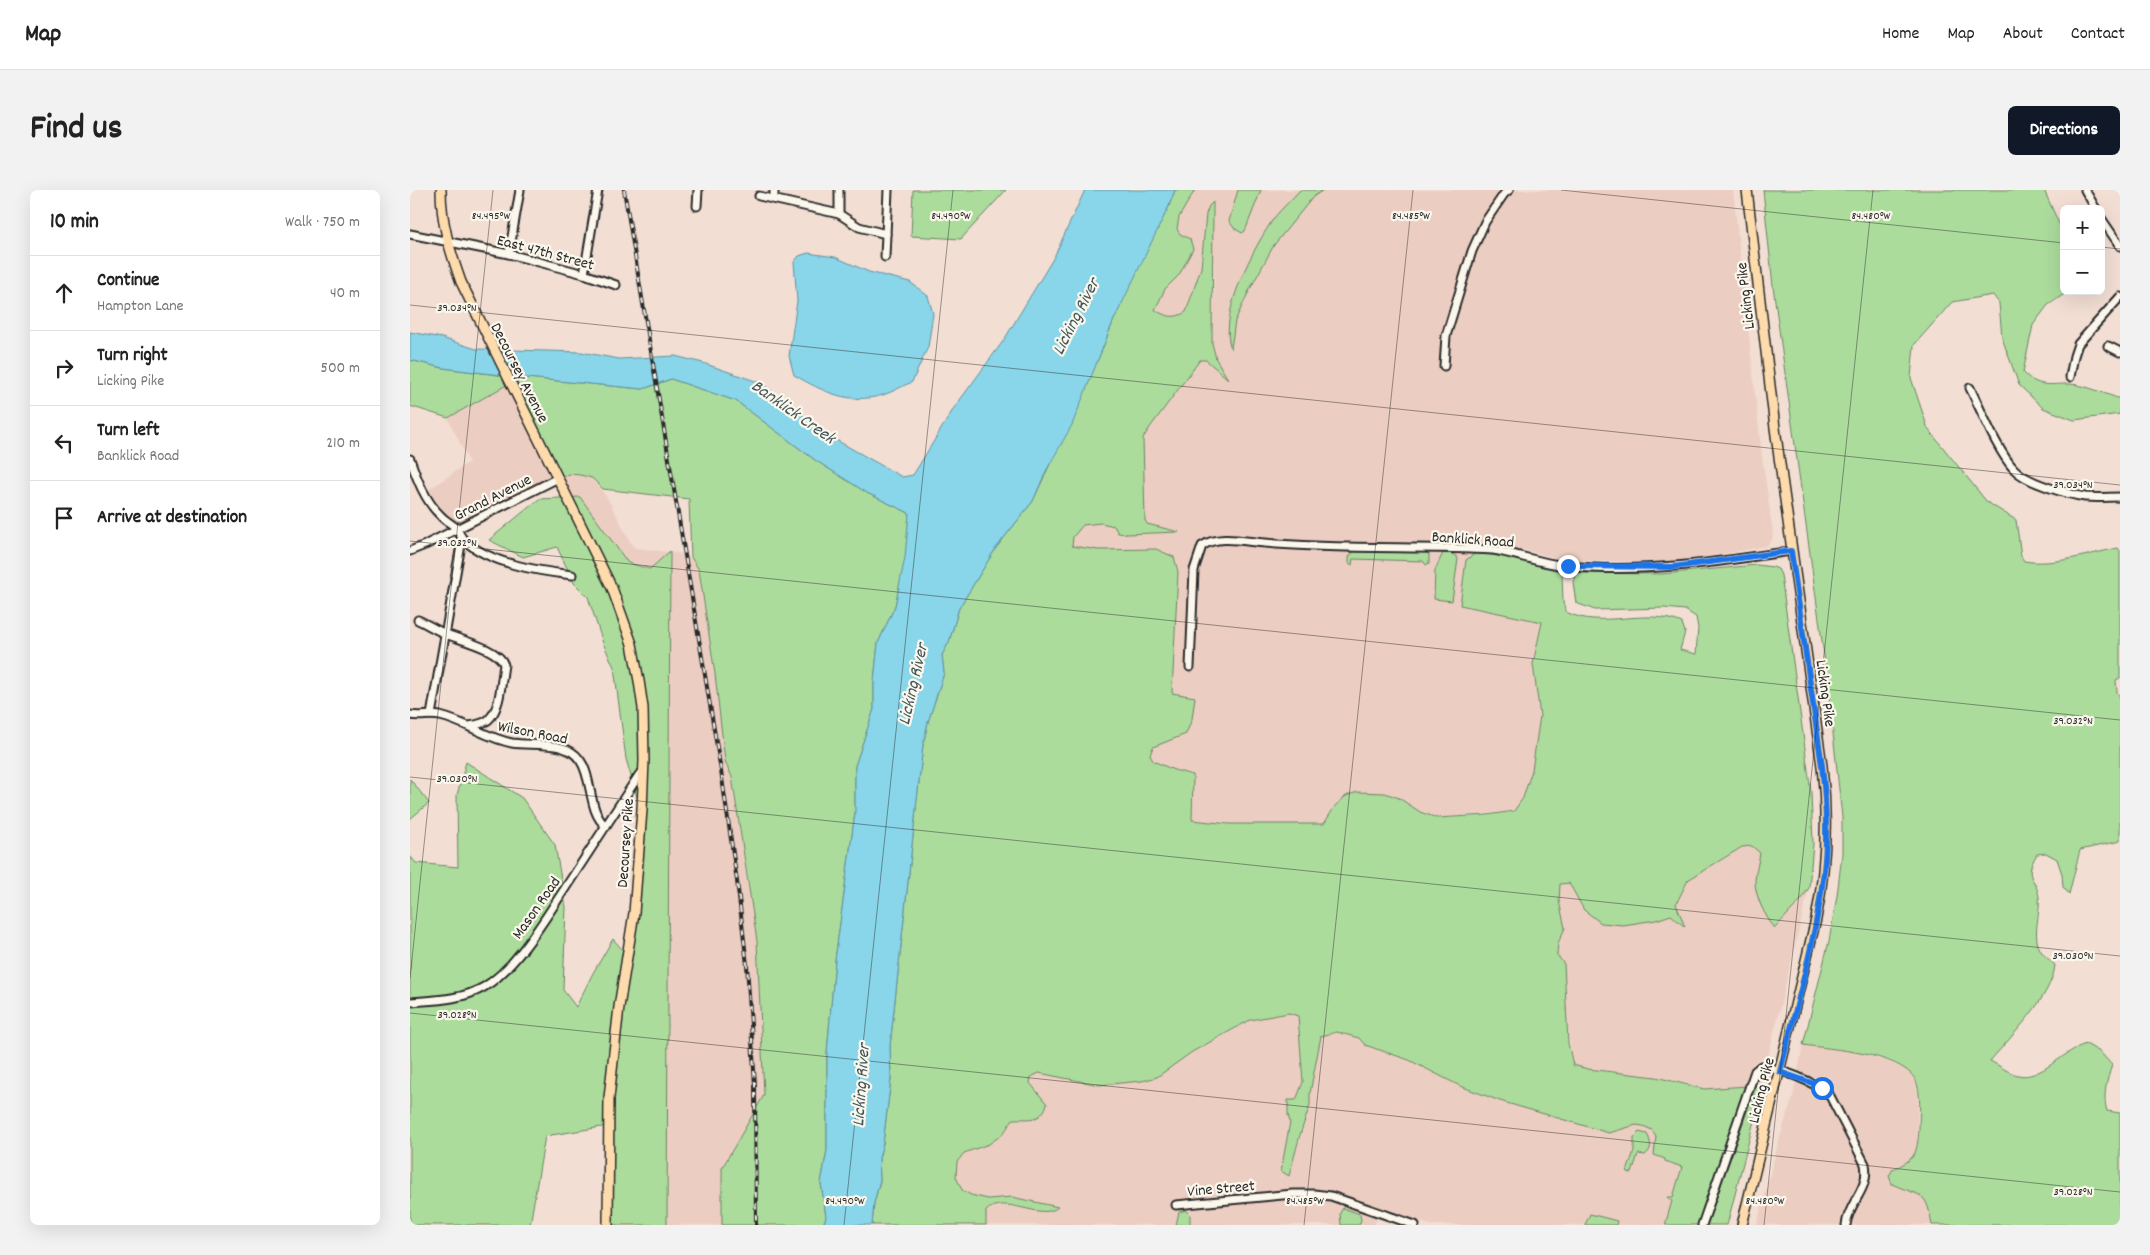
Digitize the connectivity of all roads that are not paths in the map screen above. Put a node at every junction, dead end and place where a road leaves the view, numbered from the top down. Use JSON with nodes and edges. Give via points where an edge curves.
{"nodes":[{"id":1,"x":441,"y":190,"type":"edge"},
{"id":2,"x":520,"y":190,"type":"edge"},
{"id":3,"x":598,"y":190,"type":"edge"},
{"id":4,"x":698,"y":190,"type":"edge"},
{"id":5,"x":774,"y":190,"type":"edge"},
{"id":6,"x":839,"y":190,"type":"edge"},
{"id":7,"x":888,"y":190,"type":"edge"},
{"id":8,"x":1509,"y":190,"type":"edge"},
{"id":9,"x":1747,"y":190,"type":"edge"},
{"id":10,"x":2085,"y":190,"type":"edge"},
{"id":11,"x":759,"y":196,"type":"dead end"},
{"id":12,"x":774,"y":199,"type":"junction"},
{"id":13,"x":2094,"y":205,"type":"edge"},
{"id":14,"x":697,"y":206,"type":"dead end"},
{"id":15,"x":839,"y":214,"type":"junction"},
{"id":16,"x":2105,"y":224,"type":"edge"},
{"id":17,"x":410,"y":234,"type":"edge"},
{"id":18,"x":886,"y":234,"type":"junction"},
{"id":19,"x":448,"y":241,"type":"junction"},
{"id":20,"x":2120,"y":246,"type":"edge"},
{"id":21,"x":509,"y":254,"type":"junction"},
{"id":22,"x":884,"y":257,"type":"dead end"},
{"id":23,"x":584,"y":274,"type":"junction"},
{"id":24,"x":616,"y":285,"type":"dead end"},
{"id":25,"x":2120,"y":297,"type":"edge"},
{"id":26,"x":2108,"y":346,"type":"dead end"},
{"id":27,"x":2120,"y":352,"type":"edge"},
{"id":28,"x":1444,"y":366,"type":"dead end"},
{"id":29,"x":2070,"y":378,"type":"dead end"},
{"id":30,"x":1970,"y":388,"type":"dead end"},
{"id":31,"x":410,"y":459,"type":"edge"},
{"id":32,"x":558,"y":478,"type":"junction"},
{"id":33,"x":2120,"y":497,"type":"edge"},
{"id":34,"x":457,"y":529,"type":"junction"},
{"id":35,"x":462,"y":539,"type":"junction"},
{"id":36,"x":410,"y":550,"type":"edge"},
{"id":37,"x":1791,"y":551,"type":"junction"},
{"id":38,"x":572,"y":576,"type":"dead end"},
{"id":39,"x":418,"y":620,"type":"dead end"},
{"id":40,"x":445,"y":634,"type":"junction"},
{"id":41,"x":1190,"y":668,"type":"dead end"},
{"id":42,"x":410,"y":715,"type":"edge"},
{"id":43,"x":430,"y":715,"type":"junction"},
{"id":44,"x":469,"y":726,"type":"junction"},
{"id":45,"x":643,"y":772,"type":"junction"},
{"id":46,"x":606,"y":826,"type":"junction"},
{"id":47,"x":410,"y":1002,"type":"edge"},
{"id":48,"x":1780,"y":1072,"type":"junction"},
{"id":49,"x":1176,"y":1205,"type":"dead end"},
{"id":50,"x":608,"y":1225,"type":"edge"},
{"id":51,"x":1415,"y":1225,"type":"edge"},
{"id":52,"x":1702,"y":1225,"type":"edge"},
{"id":53,"x":1742,"y":1225,"type":"edge"},
{"id":54,"x":1846,"y":1225,"type":"edge"}],
"edges":[{"from":1,"to":19,"type":"main road","name":"Decoursey Avenue"},
{"from":2,"to":21,"type":"street"},
{"from":3,"to":23,"type":"street"},
{"from":4,"to":14,"type":"street"},
{"from":5,"to":12,"type":"street"},
{"from":6,"to":15,"type":"street"},
{"from":7,"to":18,"type":"street"},
{"from":8,"to":28,"type":"street","via":[[1485,222],[1472,251],[1446,336]]},
{"from":9,"to":37,"type":"main road","name":"Licking Pike"},
{"from":10,"to":13,"type":"street"},
{"from":11,"to":12,"type":"street"},
{"from":12,"to":15,"type":"street"},
{"from":15,"to":18,"type":"street","via":[[858,227]]},
{"from":16,"to":20,"type":"street"},
{"from":17,"to":19,"type":"street","name":"East 47th Street"},
{"from":18,"to":22,"type":"street"},
{"from":19,"to":21,"type":"street","name":"East 47th Street"},
{"from":19,"to":32,"type":"main road","name":"Decoursey Avenue","via":[[460,282]]},
{"from":21,"to":23,"type":"street","name":"East 47th Street"},
{"from":23,"to":24,"type":"street","name":"East 47th Street"},
{"from":25,"to":29,"type":"street","via":[[2078,344]]},
{"from":26,"to":27,"type":"street"},
{"from":30,"to":33,"type":"street","via":[[2005,456],[2018,473],[2074,494]]},
{"from":31,"to":34,"type":"street","via":[[427,498]]},
{"from":32,"to":34,"type":"street","name":"Grand Avenue"},
{"from":32,"to":45,"type":"main road","name":"Decoursey Pike","via":[[612,588],[632,644],[642,708]]},
{"from":34,"to":35,"type":"street"},
{"from":34,"to":36,"type":"street","name":"Grand Avenue"},
{"from":35,"to":38,"type":"street","via":[[508,562]]},
{"from":35,"to":40,"type":"street"},
{"from":37,"to":41,"type":"street","name":"Banklick Road","via":[[1688,566],[1592,568],[1558,565],[1493,550],[1290,545],[1224,540],[1206,543],[1199,552],[1194,570]]},
{"from":37,"to":48,"type":"main road","name":"Licking Pike","via":[[1822,766],[1826,845],[1816,919]]},
{"from":39,"to":40,"type":"street"},
{"from":40,"to":43,"type":"street"},
{"from":40,"to":44,"type":"street","via":[[494,654],[503,661],[492,715],[481,724]]},
{"from":42,"to":43,"type":"street","name":"Wilson Road"},
{"from":43,"to":44,"type":"street","name":"Wilson Road"},
{"from":44,"to":46,"type":"street","name":"Wilson Road","via":[[490,737],[512,743],[572,752],[584,769],[596,815]]},
{"from":45,"to":46,"type":"street","name":"Mason Road"},
{"from":45,"to":50,"type":"main road","name":"Decoursey Pike","via":[[635,904],[614,1040],[609,1098]]},
{"from":46,"to":47,"type":"street","name":"Mason Road","via":[[549,913],[495,980],[456,998]]},
{"from":48,"to":52,"type":"street","via":[[1762,1066],[1756,1071]]},
{"from":48,"to":53,"type":"main road","name":"Licking Pike"},
{"from":48,"to":54,"type":"street","via":[[1812,1083],[1830,1096],[1866,1164],[1865,1184],[1847,1216]]},
{"from":49,"to":51,"type":"street","name":"Vine Street","via":[[1314,1194],[1336,1198]]}]}
